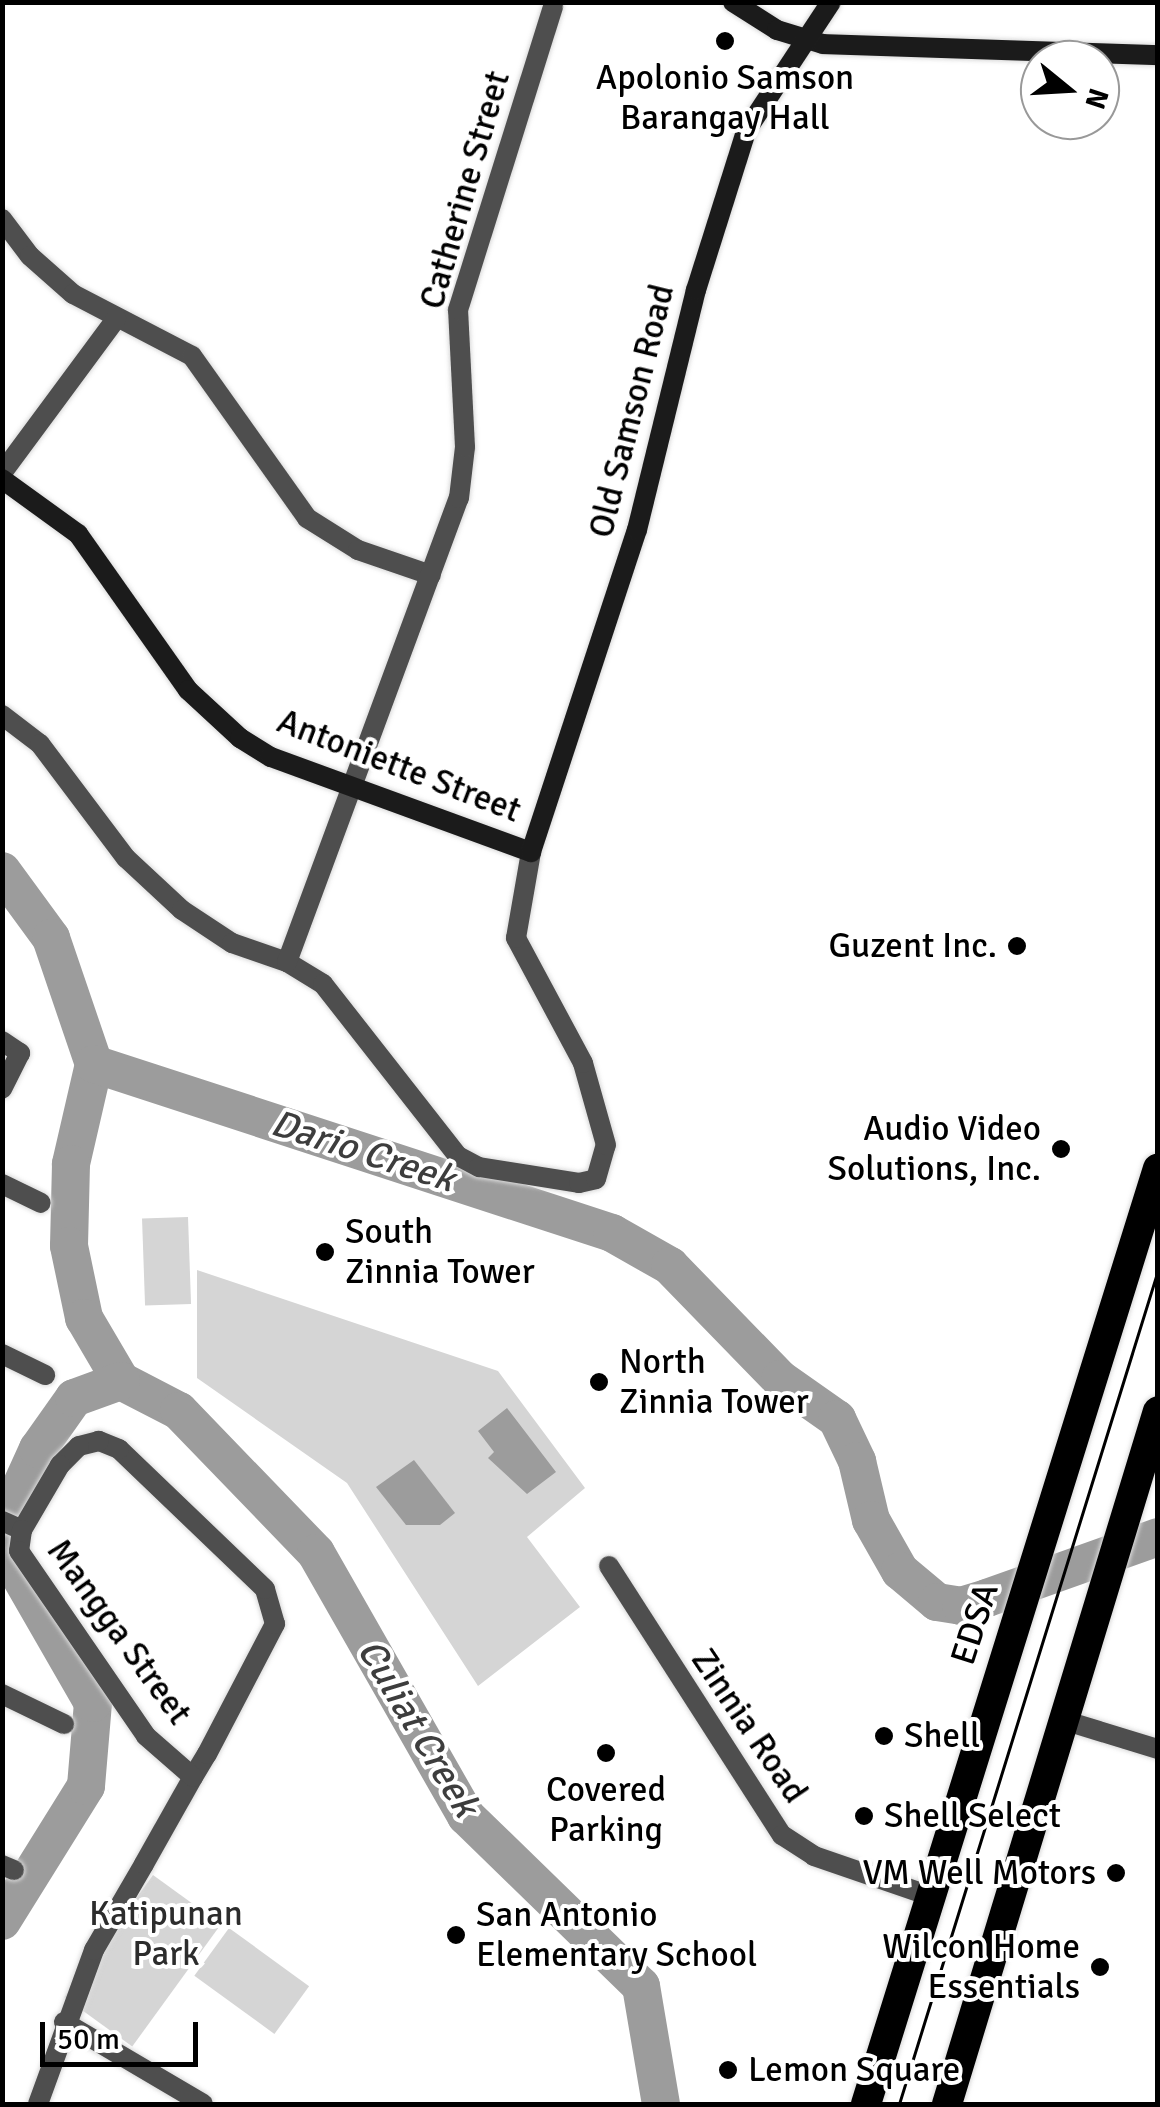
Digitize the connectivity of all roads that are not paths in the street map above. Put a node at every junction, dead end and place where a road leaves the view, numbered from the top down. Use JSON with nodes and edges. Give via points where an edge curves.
{"nodes":[{"id":1,"x":734,"y":2,"type":"edge"},
{"id":2,"x":831,"y":2,"type":"edge"},
{"id":3,"x":553,"y":8,"type":"dead end"},
{"id":4,"x":802,"y":39,"type":"junction"},
{"id":5,"x":1158,"y":55,"type":"edge"},
{"id":6,"x":2,"y":219,"type":"edge"},
{"id":7,"x":116,"y":319,"type":"junction"},
{"id":8,"x":2,"y":476,"type":"edge"},
{"id":9,"x":432,"y":575,"type":"junction"},
{"id":10,"x":2,"y":715,"type":"edge"},
{"id":11,"x":352,"y":784,"type":"junction"},
{"id":12,"x":530,"y":852,"type":"junction"},
{"id":13,"x":287,"y":962,"type":"junction"},
{"id":14,"x":11,"y":1047,"type":"edge"},
{"id":15,"x":2,"y":1089,"type":"edge"},
{"id":16,"x":1158,"y":1168,"type":"edge"},
{"id":17,"x":2,"y":1184,"type":"edge"},
{"id":18,"x":41,"y":1204,"type":"dead end"},
{"id":19,"x":2,"y":1354,"type":"edge"},
{"id":20,"x":46,"y":1375,"type":"dead end"},
{"id":21,"x":1158,"y":1411,"type":"edge"},
{"id":22,"x":12,"y":1525,"type":"edge"},
{"id":23,"x":609,"y":1566,"type":"dead end"},
{"id":24,"x":2,"y":1694,"type":"edge"},
{"id":25,"x":1063,"y":1720,"type":"junction"},
{"id":26,"x":64,"y":1724,"type":"dead end"},
{"id":27,"x":1158,"y":1749,"type":"edge"},
{"id":28,"x":193,"y":1777,"type":"junction"},
{"id":29,"x":930,"y":1896,"type":"junction"},
{"id":30,"x":64,"y":2022,"type":"junction"},
{"id":31,"x":38,"y":2104,"type":"edge"},
{"id":32,"x":203,"y":2104,"type":"edge"},
{"id":33,"x":866,"y":2104,"type":"edge"},
{"id":34,"x":947,"y":2104,"type":"edge"}],
"edges":[{"from":1,"to":4,"type":"street"},
{"from":2,"to":4,"type":"street","name":"Old Samson Road"},
{"from":3,"to":9,"type":"street","name":"Catherine Street","via":[[458,310],[465,447],[458,498]]},
{"from":4,"to":5,"type":"street"},
{"from":4,"to":12,"type":"street","name":"Old Samson Road","via":[[752,119],[731,173],[637,530]]},
{"from":6,"to":7,"type":"street","via":[[73,294]]},
{"from":7,"to":8,"type":"street"},
{"from":7,"to":9,"type":"street","via":[[192,356],[307,518],[358,550]]},
{"from":8,"to":11,"type":"street","name":"Antoniette Street","via":[[78,534],[210,714],[271,757]]},
{"from":9,"to":11,"type":"street","name":"Catherine Street"},
{"from":10,"to":13,"type":"street","via":[[40,744],[126,858],[182,910],[232,943]]},
{"from":11,"to":12,"type":"street","name":"Antoniette Street"},
{"from":11,"to":13,"type":"street","name":"Catherine Street"},
{"from":12,"to":13,"type":"street","via":[[516,938],[583,1063],[606,1145],[596,1180],[562,1182],[458,1156],[350,1012]]},
{"from":14,"to":15,"type":"street"},
{"from":16,"to":29,"type":"highway","name":"EDSA"},
{"from":17,"to":18,"type":"street"},
{"from":19,"to":20,"type":"street"},
{"from":21,"to":25,"type":"highway"},
{"from":22,"to":28,"type":"street","name":"Mangga Street","via":[[26,1568],[146,1736]]},
{"from":22,"to":28,"type":"street","name":"Mangga Street","via":[[60,1464],[80,1446],[99,1441],[119,1449],[265,1589],[274,1624]]},
{"from":23,"to":29,"type":"street","name":"Zinnia Road","via":[[782,1835],[814,1856]]},
{"from":24,"to":26,"type":"street"},
{"from":25,"to":27,"type":"street"},
{"from":25,"to":34,"type":"highway"},
{"from":28,"to":30,"type":"street","name":"Mangga Street","via":[[94,1950]]},
{"from":29,"to":33,"type":"highway","name":"EDSA"},
{"from":30,"to":31,"type":"street","name":"Mangga Street"},
{"from":30,"to":32,"type":"street"}]}
